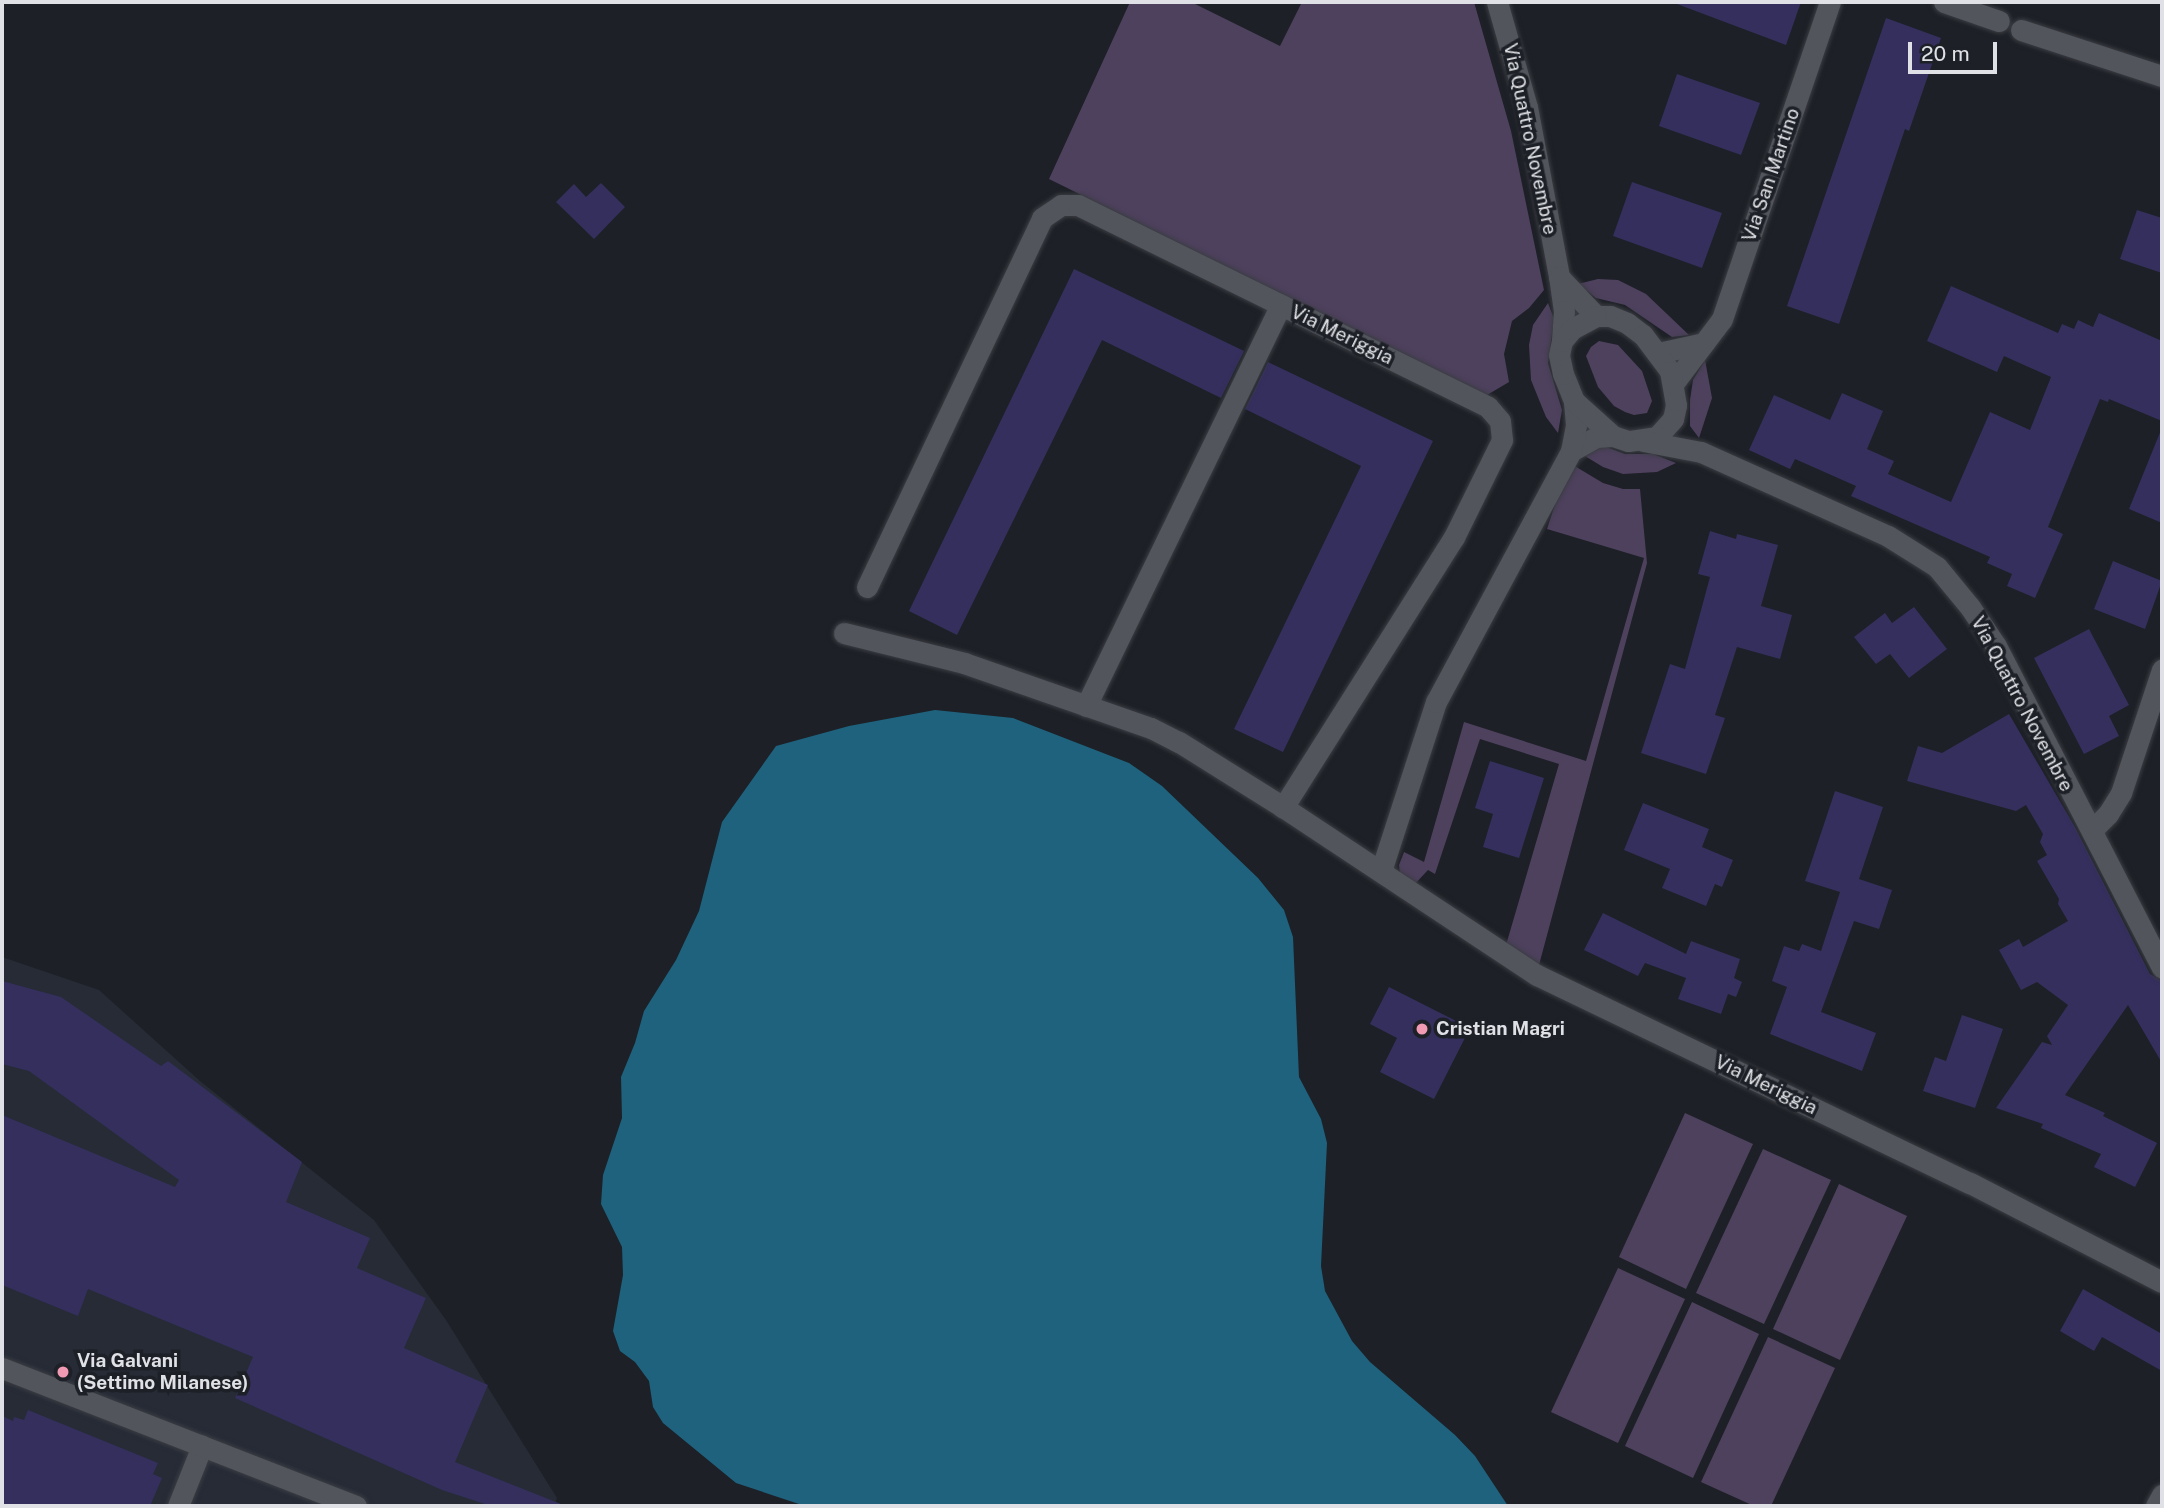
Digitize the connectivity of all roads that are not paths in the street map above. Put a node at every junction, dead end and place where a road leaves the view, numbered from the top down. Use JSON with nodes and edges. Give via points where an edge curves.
{"nodes":[{"id":1,"x":1497,"y":2,"type":"edge"},
{"id":2,"x":1830,"y":2,"type":"edge"},
{"id":3,"x":1944,"y":2,"type":"edge"},
{"id":4,"x":1999,"y":21,"type":"dead end"},
{"id":5,"x":2021,"y":30,"type":"dead end"},
{"id":6,"x":2162,"y":76,"type":"edge"},
{"id":7,"x":1559,"y":276,"type":"junction"},
{"id":8,"x":1281,"y":305,"type":"junction"},
{"id":9,"x":1596,"y":316,"type":"junction"},
{"id":10,"x":1562,"y":341,"type":"junction"},
{"id":11,"x":1704,"y":343,"type":"junction"},
{"id":12,"x":1658,"y":353,"type":"junction"},
{"id":13,"x":1673,"y":384,"type":"junction"},
{"id":14,"x":1574,"y":401,"type":"junction"},
{"id":15,"x":1673,"y":419,"type":"junction"},
{"id":16,"x":1613,"y":436,"type":"junction"},
{"id":17,"x":1643,"y":441,"type":"junction"},
{"id":18,"x":1571,"y":451,"type":"junction"},
{"id":19,"x":1701,"y":452,"type":"junction"},
{"id":20,"x":867,"y":587,"type":"dead end"},
{"id":21,"x":845,"y":633,"type":"dead end"},
{"id":22,"x":2162,"y":670,"type":"edge"},
{"id":23,"x":1086,"y":706,"type":"junction"},
{"id":24,"x":1283,"y":807,"type":"junction"},
{"id":25,"x":2092,"y":830,"type":"junction"},
{"id":26,"x":1381,"y":871,"type":"junction"},
{"id":27,"x":2162,"y":968,"type":"edge"},
{"id":28,"x":2162,"y":1282,"type":"edge"},
{"id":29,"x":2,"y":1368,"type":"edge"},
{"id":30,"x":202,"y":1446,"type":"junction"},
{"id":31,"x":2162,"y":1495,"type":"edge"},
{"id":32,"x":178,"y":1506,"type":"edge"},
{"id":33,"x":356,"y":1506,"type":"edge"},
{"id":34,"x":2156,"y":1506,"type":"edge"}],
"edges":[{"from":1,"to":7,"type":"street","name":"Via Quattro Novembre","via":[[1527,107]]},
{"from":2,"to":11,"type":"street","name":"Via San Martino","via":[[1722,319]]},
{"from":3,"to":4,"type":"street"},
{"from":5,"to":6,"type":"street"},
{"from":7,"to":9,"type":"street"},
{"from":7,"to":10,"type":"street","name":"Via Quattro Novembre"},
{"from":8,"to":20,"type":"street","name":"Via Meriggia","via":[[1077,205],[1061,205],[1051,211],[1042,218]]},
{"from":8,"to":23,"type":"street"},
{"from":8,"to":24,"type":"street","name":"Via Meriggia","via":[[1488,407],[1500,421],[1502,440],[1454,537]]},
{"from":9,"to":10,"type":"street","via":[[1572,329]]},
{"from":9,"to":12,"type":"street","via":[[1627,323]]},
{"from":10,"to":14,"type":"street","via":[[1561,365]]},
{"from":11,"to":12,"type":"street"},
{"from":11,"to":13,"type":"street","name":"Via San Martino"},
{"from":12,"to":13,"type":"street"},
{"from":13,"to":15,"type":"street"},
{"from":14,"to":16,"type":"street"},
{"from":14,"to":18,"type":"street"},
{"from":15,"to":17,"type":"street","via":[[1657,437]]},
{"from":15,"to":19,"type":"street","name":"Via Quattro Novembre"},
{"from":16,"to":17,"type":"street"},
{"from":16,"to":18,"type":"street","via":[[1596,437]]},
{"from":17,"to":19,"type":"street","name":"Via Quattro Novembre"},
{"from":18,"to":26,"type":"street","via":[[1436,702]]},
{"from":19,"to":25,"type":"street","name":"Via Quattro Novembre","via":[[1888,536],[1937,567],[1996,646]]},
{"from":21,"to":23,"type":"street","via":[[964,663]]},
{"from":22,"to":25,"type":"street","via":[[2121,793]]},
{"from":23,"to":24,"type":"street","via":[[1180,742]]},
{"from":24,"to":26,"type":"street","name":"Via Meriggia"},
{"from":25,"to":27,"type":"street","name":"Via Quattro Novembre"},
{"from":26,"to":28,"type":"street","name":"Via Meriggia","via":[[1537,975],[1970,1182]]},
{"from":29,"to":30,"type":"street"},
{"from":30,"to":32,"type":"street"},
{"from":30,"to":33,"type":"street"},
{"from":31,"to":34,"type":"street"}]}
